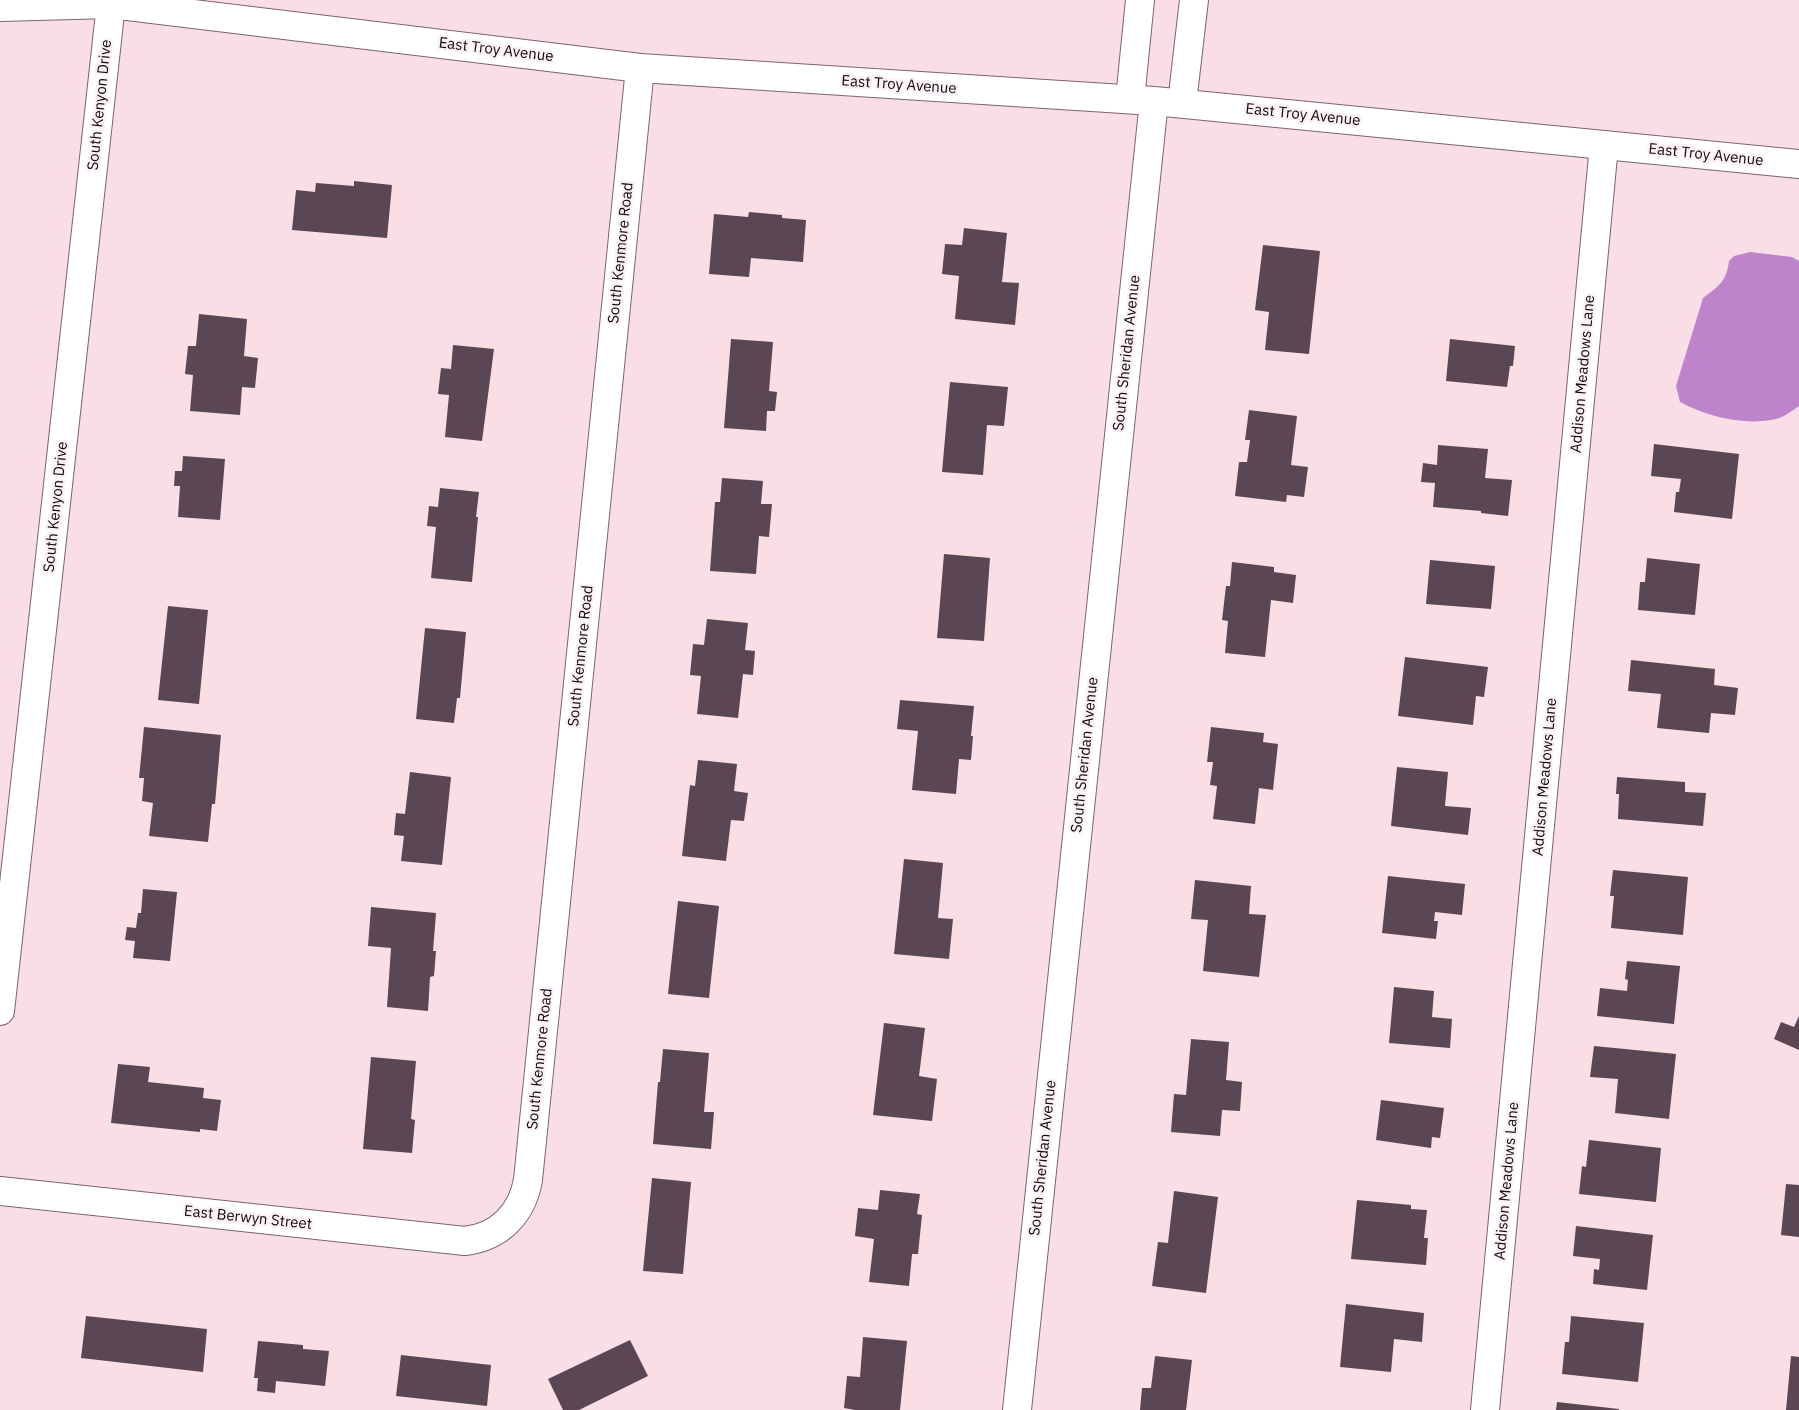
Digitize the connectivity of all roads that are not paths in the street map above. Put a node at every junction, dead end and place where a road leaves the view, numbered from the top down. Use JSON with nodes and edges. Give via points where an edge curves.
{"nodes":[{"id":1,"x":1140,"y":0,"type":"edge"},
{"id":2,"x":1194,"y":0,"type":"edge"},
{"id":3,"x":129,"y":3,"type":"edge"},
{"id":4,"x":0,"y":7,"type":"edge"},
{"id":5,"x":640,"y":68,"type":"junction"},
{"id":6,"x":1142,"y":100,"type":"junction"},
{"id":7,"x":1182,"y":103,"type":"junction"},
{"id":8,"x":1604,"y":145,"type":"junction"},
{"id":9,"x":1799,"y":164,"type":"edge"},
{"id":10,"x":0,"y":1011,"type":"edge"},
{"id":11,"x":0,"y":1191,"type":"edge"},
{"id":12,"x":495,"y":1232,"type":"joint"},
{"id":13,"x":1017,"y":1410,"type":"edge"},
{"id":14,"x":1485,"y":1410,"type":"edge"}],
"edges":[{"from":1,"to":6,"type":"street","name":"South Sheridan Avenue"},
{"from":2,"to":7,"type":"street"},
{"from":3,"to":4,"type":"street","name":"East Troy Avenue"},
{"from":3,"to":5,"type":"street","name":"East Troy Avenue"},
{"from":3,"to":10,"type":"street","name":"South Kenyon Drive"},
{"from":5,"to":6,"type":"street","name":"East Troy Avenue"},
{"from":5,"to":12,"type":"street","name":"South Kenmore Road","via":[[528,1180],[518,1209]]},
{"from":6,"to":7,"type":"street","name":"East Troy Avenue"},
{"from":6,"to":13,"type":"street","name":"South Sheridan Avenue"},
{"from":7,"to":8,"type":"street","name":"East Troy Avenue"},
{"from":8,"to":9,"type":"street","name":"East Troy Avenue"},
{"from":8,"to":14,"type":"street","name":"Addison Meadows Lane"},
{"from":11,"to":12,"type":"street","name":"East Berwyn Street","via":[[465,1240],[475,1240]]}]}
